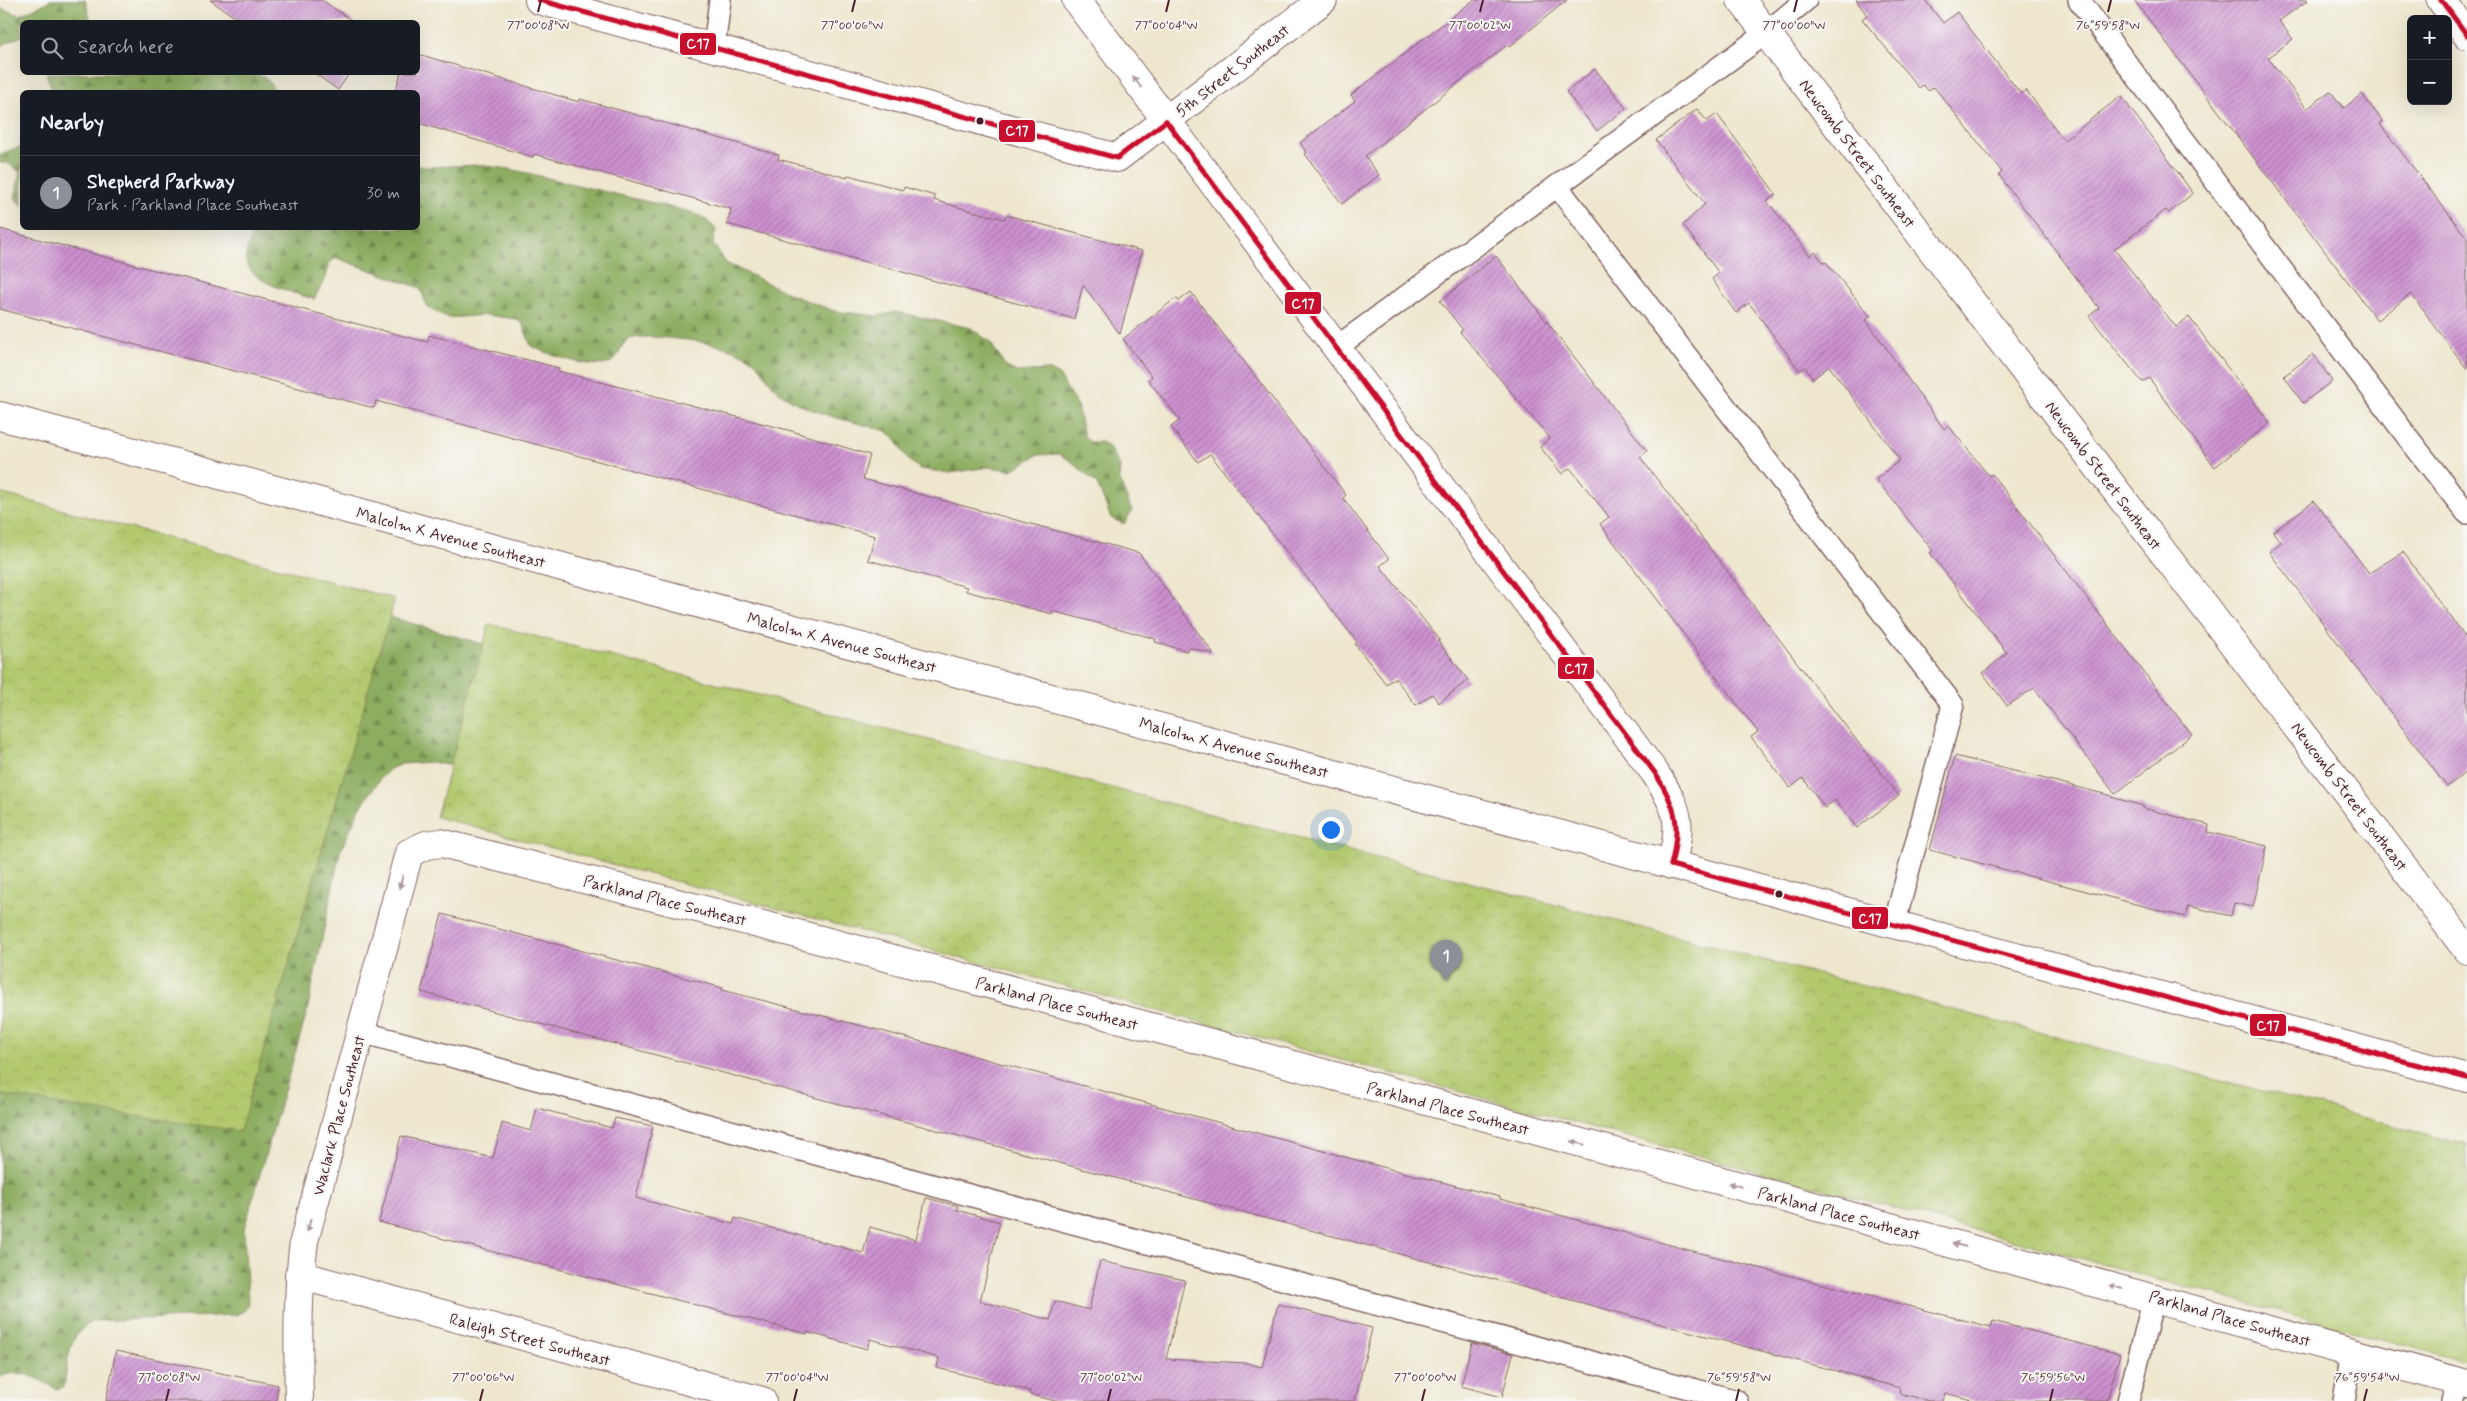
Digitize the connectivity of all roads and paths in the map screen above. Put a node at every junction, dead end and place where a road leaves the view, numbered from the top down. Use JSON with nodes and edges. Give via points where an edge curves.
{"nodes":[{"id":1,"x":539,"y":0,"type":"edge"},
{"id":2,"x":720,"y":0,"type":"edge"},
{"id":3,"x":1076,"y":0,"type":"edge"},
{"id":4,"x":1323,"y":0,"type":"edge"},
{"id":5,"x":1741,"y":0,"type":"edge"},
{"id":6,"x":1806,"y":0,"type":"edge"},
{"id":7,"x":2079,"y":0,"type":"edge"},
{"id":8,"x":2441,"y":0,"type":"edge"},
{"id":9,"x":1766,"y":33,"type":"junction"},
{"id":10,"x":2467,"y":34,"type":"edge"},
{"id":11,"x":714,"y":48,"type":"junction"},
{"id":12,"x":1166,"y":121,"type":"junction"},
{"id":13,"x":1558,"y":186,"type":"junction"},
{"id":14,"x":1337,"y":347,"type":"junction"},
{"id":15,"x":0,"y":416,"type":"edge"},
{"id":16,"x":2467,"y":512,"type":"edge"},
{"id":17,"x":426,"y":845,"type":"joint"},
{"id":18,"x":1671,"y":865,"type":"junction"},
{"id":19,"x":1894,"y":925,"type":"junction"},
{"id":20,"x":2467,"y":950,"type":"edge"},
{"id":21,"x":361,"y":1032,"type":"junction"},
{"id":22,"x":2467,"y":1078,"type":"edge"},
{"id":23,"x":300,"y":1275,"type":"junction"},
{"id":24,"x":2154,"y":1297,"type":"junction"},
{"id":25,"x":2352,"y":1352,"type":"junction"},
{"id":26,"x":2459,"y":1389,"type":"edge"},
{"id":27,"x":299,"y":1401,"type":"edge"},
{"id":28,"x":762,"y":1401,"type":"edge"},
{"id":29,"x":1737,"y":1401,"type":"edge"},
{"id":30,"x":2128,"y":1401,"type":"edge"},
{"id":31,"x":2344,"y":1401,"type":"edge"}],
"edges":[{"from":1,"to":11,"type":"street"},
{"from":2,"to":11,"type":"lane"},
{"from":12,"to":3,"type":"street","one_way":true},
{"from":4,"to":12,"type":"street","name":"5th Street Southeast"},
{"from":5,"to":9,"type":"street","name":"Newcomb Street Southeast"},
{"from":6,"to":9,"type":"lane"},
{"from":7,"to":16,"type":"lane"},
{"from":8,"to":10,"type":"street"},
{"from":9,"to":13,"type":"lane"},
{"from":9,"to":20,"type":"street","name":"Newcomb Street Southeast"},
{"from":11,"to":12,"type":"street","name":"5th Street Southeast","via":[[1117,158]]},
{"from":12,"to":14,"type":"street"},
{"from":13,"to":14,"type":"lane"},
{"from":13,"to":19,"type":"lane","via":[[1953,705]]},
{"from":14,"to":18,"type":"street","via":[[1655,773],[1672,800],[1678,822],[1678,840]]},
{"from":15,"to":18,"type":"street","name":"Malcolm X Avenue Southeast"},
{"from":17,"to":21,"type":"street","name":"Waclark Place Southeast","one_way":true,"via":[[408,853]]},
{"from":24,"to":17,"type":"street","name":"Parkland Place Southeast","one_way":true,"via":[[841,945],[441,842]]},
{"from":18,"to":19,"type":"street","name":"Malcolm X Avenue Southeast"},
{"from":19,"to":22,"type":"street","name":"Malcolm X Avenue Southeast"},
{"from":21,"to":23,"type":"street","name":"Waclark Place Southeast","one_way":true,"via":[[304,1241]]},
{"from":21,"to":29,"type":"lane"},
{"from":23,"to":27,"type":"street","name":"Waclark Place Southeast","via":[[297,1330]]},
{"from":23,"to":28,"type":"street","name":"Raleigh Street Southeast"},
{"from":24,"to":25,"type":"street","name":"Parkland Place Southeast"},
{"from":24,"to":30,"type":"lane"},
{"from":25,"to":26,"type":"street","name":"Parkland Place Southeast"},
{"from":25,"to":31,"type":"lane"}]}
